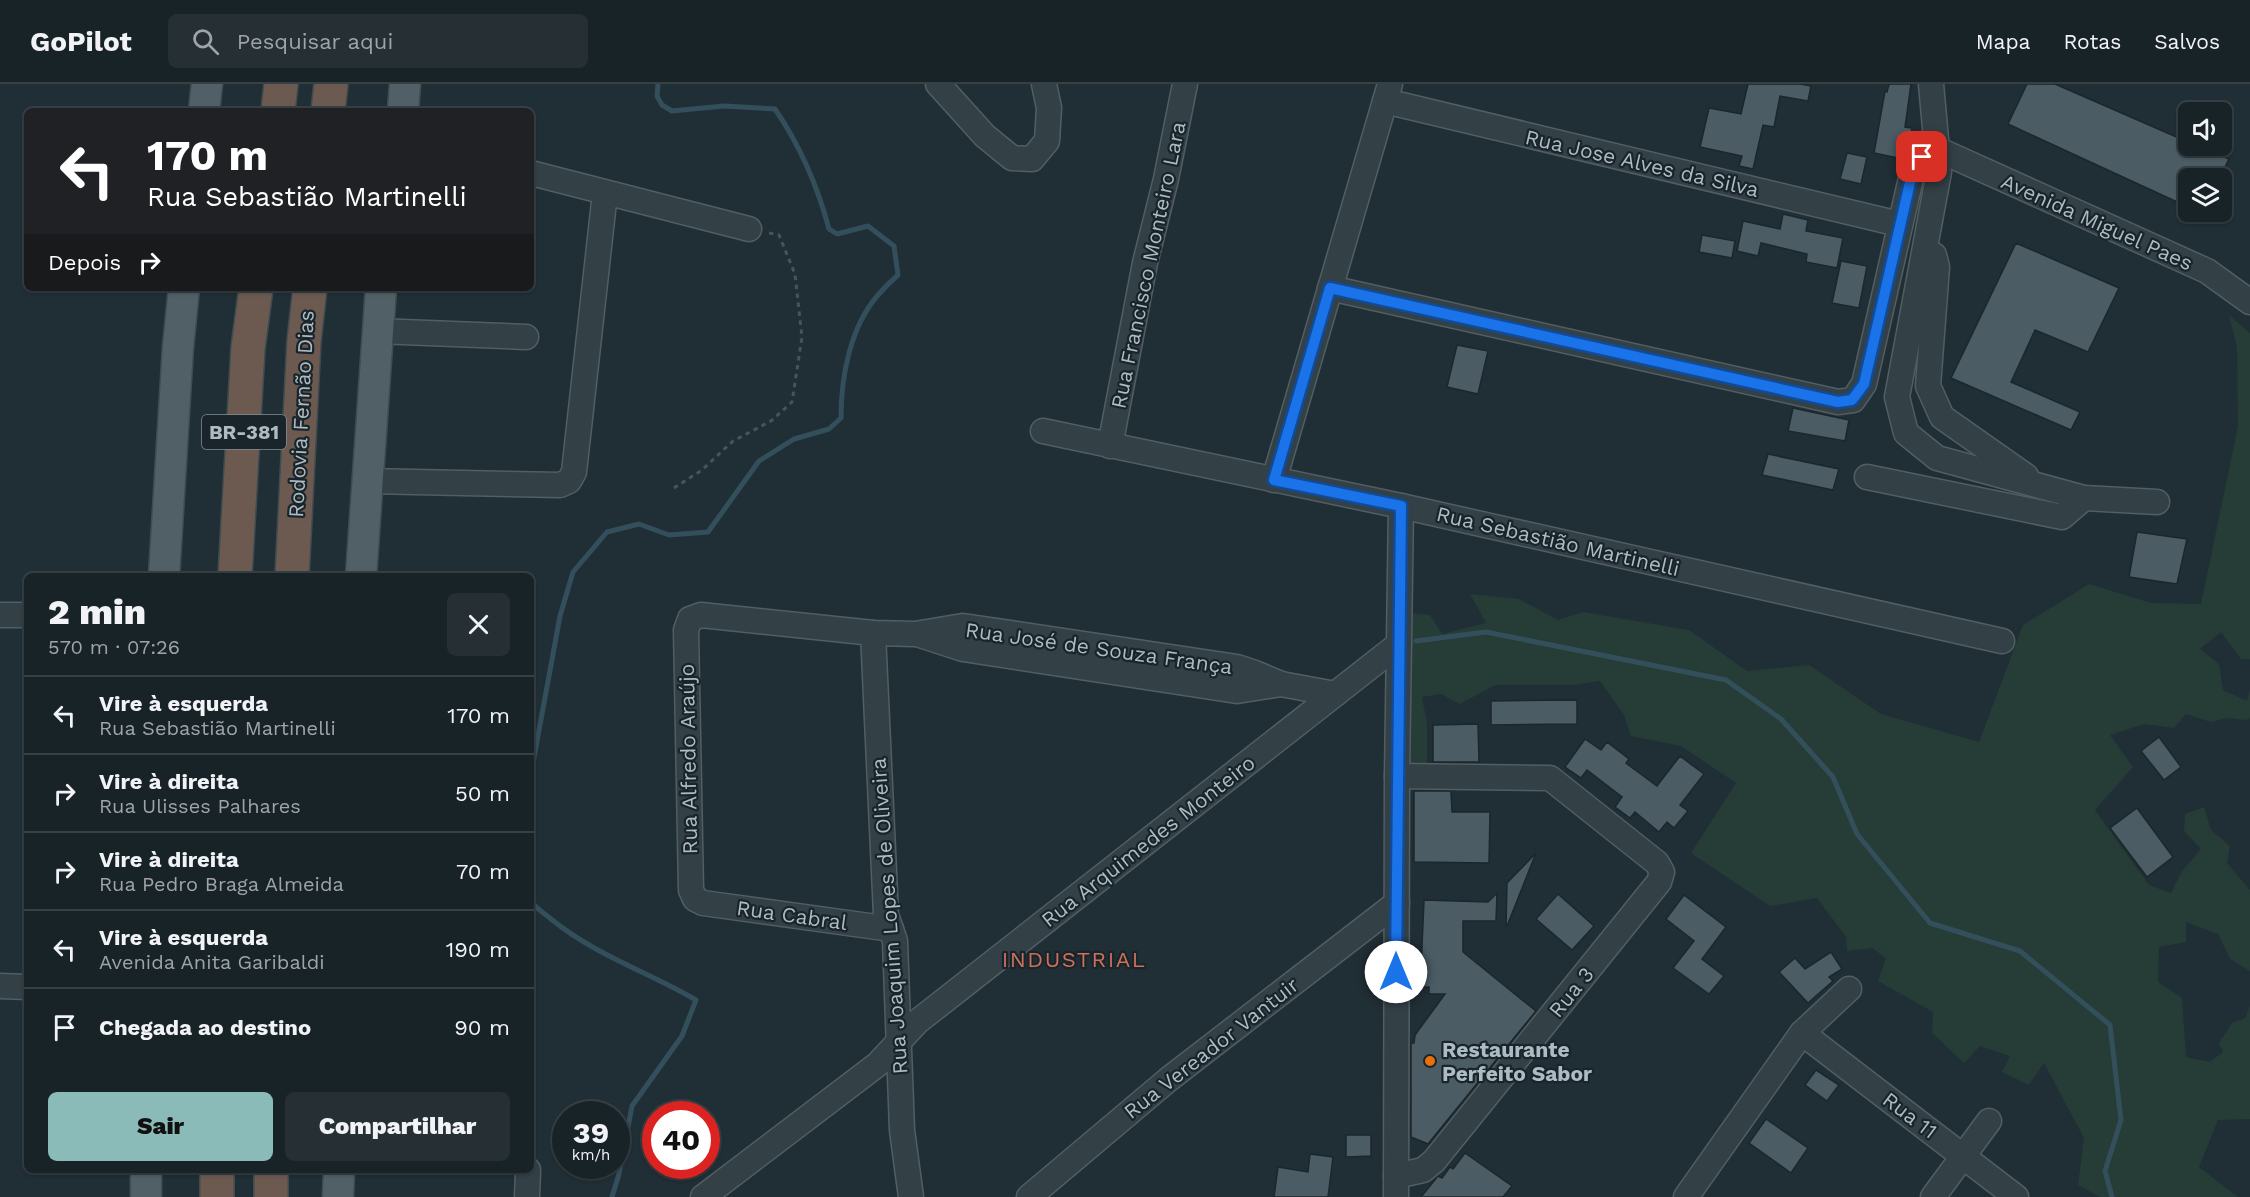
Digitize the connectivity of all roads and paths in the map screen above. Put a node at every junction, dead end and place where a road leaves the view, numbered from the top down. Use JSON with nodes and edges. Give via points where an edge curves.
{"nodes":[{"id":1,"x":207,"y":84,"type":"edge"},
{"id":2,"x":281,"y":84,"type":"edge"},
{"id":3,"x":331,"y":84,"type":"edge"},
{"id":4,"x":405,"y":84,"type":"edge"},
{"id":5,"x":938,"y":84,"type":"edge"},
{"id":6,"x":1044,"y":84,"type":"edge"},
{"id":7,"x":1185,"y":84,"type":"edge"},
{"id":8,"x":1931,"y":84,"type":"edge"},
{"id":9,"x":1386,"y":89,"type":"edge"},
{"id":10,"x":204,"y":108,"type":"edge"},
{"id":11,"x":278,"y":108,"type":"edge"},
{"id":12,"x":328,"y":108,"type":"edge"},
{"id":13,"x":402,"y":108,"type":"edge"},
{"id":14,"x":1939,"y":150,"type":"junction"},
{"id":15,"x":534,"y":173,"type":"edge"},
{"id":16,"x":605,"y":193,"type":"junction"},
{"id":17,"x":1899,"y":224,"type":"junction"},
{"id":18,"x":749,"y":229,"type":"joint"},
{"id":19,"x":1929,"y":232,"type":"junction"},
{"id":20,"x":1330,"y":288,"type":"junction"},
{"id":21,"x":184,"y":291,"type":"edge"},
{"id":22,"x":256,"y":291,"type":"edge"},
{"id":23,"x":310,"y":291,"type":"edge"},
{"id":24,"x":381,"y":291,"type":"edge"},
{"id":25,"x":2250,"y":302,"type":"edge"},
{"id":26,"x":377,"y":331,"type":"junction"},
{"id":27,"x":526,"y":338,"type":"dead end"},
{"id":28,"x":1043,"y":431,"type":"dead end"},
{"id":29,"x":1110,"y":446,"type":"junction"},
{"id":30,"x":1867,"y":477,"type":"dead end"},
{"id":31,"x":1274,"y":480,"type":"junction"},
{"id":32,"x":367,"y":481,"type":"junction"},
{"id":33,"x":2039,"y":486,"type":"junction"},
{"id":34,"x":674,"y":488,"type":"dead end"},
{"id":35,"x":2084,"y":498,"type":"junction"},
{"id":36,"x":2157,"y":502,"type":"dead end"},
{"id":37,"x":1401,"y":506,"type":"junction"},
{"id":38,"x":164,"y":573,"type":"edge"},
{"id":39,"x":235,"y":573,"type":"edge"},
{"id":40,"x":292,"y":573,"type":"edge"},
{"id":41,"x":361,"y":573,"type":"edge"},
{"id":42,"x":0,"y":615,"type":"edge"},
{"id":43,"x":24,"y":615,"type":"edge"},
{"id":44,"x":690,"y":619,"type":"joint"},
{"id":45,"x":873,"y":633,"type":"junction"},
{"id":46,"x":2002,"y":641,"type":"dead end"},
{"id":47,"x":1399,"y":644,"type":"junction"},
{"id":48,"x":1335,"y":694,"type":"junction"},
{"id":49,"x":1397,"y":776,"type":"junction"},
{"id":50,"x":695,"y":899,"type":"joint"},
{"id":51,"x":1396,"y":903,"type":"junction"},
{"id":52,"x":891,"y":929,"type":"junction"},
{"id":53,"x":0,"y":986,"type":"edge"},
{"id":54,"x":24,"y":987,"type":"edge"},
{"id":55,"x":1849,"y":989,"type":"dead end"},
{"id":56,"x":1802,"y":1033,"type":"junction"},
{"id":57,"x":899,"y":1043,"type":"junction"},
{"id":58,"x":1989,"y":1121,"type":"dead end"},
{"id":59,"x":1963,"y":1155,"type":"junction"},
{"id":60,"x":146,"y":1173,"type":"edge"},
{"id":61,"x":217,"y":1173,"type":"edge"},
{"id":62,"x":271,"y":1173,"type":"edge"},
{"id":63,"x":339,"y":1173,"type":"edge"},
{"id":64,"x":528,"y":1173,"type":"edge"},
{"id":65,"x":1396,"y":1187,"type":"edge"},
{"id":66,"x":146,"y":1197,"type":"edge"},
{"id":67,"x":217,"y":1197,"type":"edge"},
{"id":68,"x":271,"y":1197,"type":"edge"},
{"id":69,"x":338,"y":1197,"type":"edge"},
{"id":70,"x":527,"y":1197,"type":"edge"},
{"id":71,"x":703,"y":1197,"type":"edge"},
{"id":72,"x":911,"y":1197,"type":"edge"},
{"id":73,"x":1029,"y":1197,"type":"edge"},
{"id":74,"x":1686,"y":1197,"type":"edge"},
{"id":75,"x":1933,"y":1197,"type":"edge"},
{"id":76,"x":2016,"y":1197,"type":"edge"}],
"edges":[{"from":1,"to":10,"type":"main road"},
{"from":2,"to":11,"type":"highway"},
{"from":3,"to":12,"type":"highway"},
{"from":4,"to":13,"type":"main road"},
{"from":5,"to":6,"type":"street","via":[[985,136],[1012,158],[1032,159],[1047,141],[1049,108]]},
{"from":7,"to":29,"type":"street","name":"Rua Francisco Monteiro Lara","via":[[1167,178],[1145,262]]},
{"from":8,"to":14,"type":"street"},
{"from":9,"to":17,"type":"street","name":"Rua Jose Alves da Silva"},
{"from":9,"to":20,"type":"street"},
{"from":14,"to":17,"type":"street","via":[[1922,157],[1911,178]]},
{"from":14,"to":19,"type":"street"},
{"from":14,"to":25,"type":"street","name":"Avenida Miguel Paes","via":[[2207,271]]},
{"from":15,"to":16,"type":"street"},
{"from":16,"to":18,"type":"street"},
{"from":16,"to":32,"type":"street","via":[[574,472],[569,481]]},
{"from":17,"to":20,"type":"street","via":[[1864,384],[1852,400],[1838,402]]},
{"from":18,"to":34,"type":"path","via":[[779,235],[795,274],[802,337],[792,402],[771,421],[733,441],[702,470]]},
{"from":19,"to":33,"type":"street","via":[[1937,267],[1928,386],[1942,417]]},
{"from":19,"to":33,"type":"street","via":[[1897,397],[1906,433],[1937,458]]},
{"from":20,"to":31,"type":"street"},
{"from":21,"to":38,"type":"main road"},
{"from":22,"to":39,"type":"highway","number":"BR-381","via":[[248,348]]},
{"from":23,"to":40,"type":"highway","name":"Rodovia Fernão Dias","number":"BR-381"},
{"from":24,"to":26,"type":"main road"},
{"from":26,"to":27,"type":"street"},
{"from":26,"to":32,"type":"main road"},
{"from":28,"to":29,"type":"street","name":"Rua Sebastião Martinelli"},
{"from":29,"to":31,"type":"street","name":"Rua Sebastião Martinelli"},
{"from":30,"to":35,"type":"street","via":[[2062,517]]},
{"from":31,"to":37,"type":"street","name":"Rua Sebastião Martinelli"},
{"from":32,"to":41,"type":"main road"},
{"from":33,"to":35,"type":"street"},
{"from":35,"to":36,"type":"street"},
{"from":37,"to":46,"type":"street","name":"Rua Sebastião Martinelli"},
{"from":37,"to":47,"type":"street"},
{"from":42,"to":43,"type":"street"},
{"from":44,"to":45,"type":"street","name":"Rua José de Souza França","via":[[701,615]]},
{"from":44,"to":50,"type":"street","name":"Rua Alfredo Araújo","via":[[686,630],[691,890]]},
{"from":45,"to":48,"type":"street","name":"Rua José de Souza França","via":[[915,634],[963,649],[1237,691],[1281,684]]},
{"from":45,"to":52,"type":"street","name":"Rua Joaquim Lopes de Oliveira","via":[[886,915]]},
{"from":47,"to":48,"type":"street","name":"Rua Arquimedes Monteiro"},
{"from":47,"to":49,"type":"street"},
{"from":48,"to":57,"type":"street","name":"Rua Arquimedes Monteiro","via":[[926,1014]]},
{"from":49,"to":51,"type":"street"},
{"from":49,"to":65,"type":"street","name":"Rua 3","via":[[1550,778],[1657,863],[1662,872],[1659,882],[1434,1161]]},
{"from":50,"to":52,"type":"street","name":"Rua Cabral"},
{"from":51,"to":65,"type":"street"},
{"from":51,"to":73,"type":"street","name":"Rua Vereador Vantuir","via":[[1169,1079]]},
{"from":52,"to":57,"type":"street","name":"Rua Joaquim Lopes de Oliveira","via":[[895,941]]},
{"from":53,"to":54,"type":"street"},
{"from":55,"to":56,"type":"street"},
{"from":56,"to":59,"type":"street","name":"Rua 11"},
{"from":56,"to":74,"type":"street"},
{"from":57,"to":71,"type":"street","name":"Rua Arquimedes Monteiro","via":[[878,1064]]},
{"from":57,"to":72,"type":"street","name":"Rua Joaquim Lopes de Oliveira","via":[[902,1130]]},
{"from":58,"to":59,"type":"street"},
{"from":59,"to":75,"type":"street"},
{"from":59,"to":76,"type":"street","name":"Rua 11"},
{"from":60,"to":66,"type":"main road"},
{"from":61,"to":67,"type":"highway"},
{"from":62,"to":68,"type":"highway"},
{"from":63,"to":69,"type":"main road"},
{"from":64,"to":70,"type":"street"}]}
